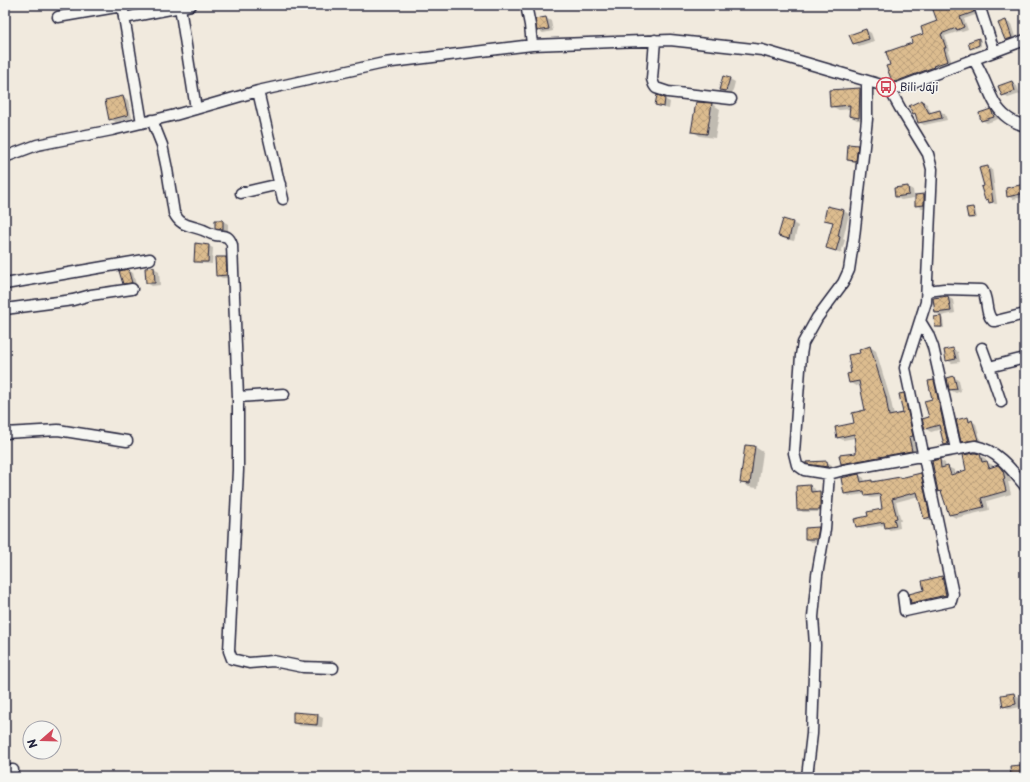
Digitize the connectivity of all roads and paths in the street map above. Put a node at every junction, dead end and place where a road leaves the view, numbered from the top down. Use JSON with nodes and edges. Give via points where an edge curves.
{"nodes":[{"id":1,"x":122,"y":5,"type":"edge"},
{"id":2,"x":191,"y":5,"type":"edge"},
{"id":3,"x":526,"y":5,"type":"edge"},
{"id":4,"x":979,"y":5,"type":"edge"},
{"id":5,"x":180,"y":7,"type":"junction"},
{"id":6,"x":58,"y":18,"type":"dead end"},
{"id":7,"x":124,"y":18,"type":"junction"},
{"id":8,"x":655,"y":40,"type":"junction"},
{"id":9,"x":1025,"y":40,"type":"edge"},
{"id":10,"x":532,"y":45,"type":"junction"},
{"id":11,"x":994,"y":51,"type":"junction"},
{"id":12,"x":974,"y":59,"type":"junction"},
{"id":13,"x":867,"y":81,"type":"junction"},
{"id":14,"x":889,"y":88,"type":"junction"},
{"id":15,"x":258,"y":91,"type":"junction"},
{"id":16,"x":731,"y":99,"type":"dead end"},
{"id":17,"x":196,"y":109,"type":"junction"},
{"id":18,"x":152,"y":120,"type":"junction"},
{"id":19,"x":142,"y":123,"type":"junction"},
{"id":20,"x":1025,"y":126,"type":"edge"},
{"id":21,"x":5,"y":157,"type":"edge"},
{"id":22,"x":280,"y":184,"type":"junction"},
{"id":23,"x":241,"y":193,"type":"dead end"},
{"id":24,"x":283,"y":198,"type":"dead end"},
{"id":25,"x":150,"y":259,"type":"dead end"},
{"id":26,"x":5,"y":284,"type":"edge"},
{"id":27,"x":132,"y":289,"type":"dead end"},
{"id":28,"x":927,"y":291,"type":"junction"},
{"id":29,"x":5,"y":309,"type":"edge"},
{"id":30,"x":1025,"y":314,"type":"edge"},
{"id":31,"x":920,"y":321,"type":"junction"},
{"id":32,"x":982,"y":348,"type":"dead end"},
{"id":33,"x":1025,"y":358,"type":"edge"},
{"id":34,"x":989,"y":367,"type":"junction"},
{"id":35,"x":284,"y":394,"type":"dead end"},
{"id":36,"x":238,"y":396,"type":"junction"},
{"id":37,"x":1001,"y":402,"type":"dead end"},
{"id":38,"x":5,"y":433,"type":"edge"},
{"id":39,"x":127,"y":441,"type":"dead end"},
{"id":40,"x":956,"y":449,"type":"junction"},
{"id":41,"x":924,"y":455,"type":"junction"},
{"id":42,"x":830,"y":474,"type":"junction"},
{"id":43,"x":1025,"y":486,"type":"edge"},
{"id":44,"x":903,"y":595,"type":"dead end"},
{"id":45,"x":333,"y":668,"type":"dead end"},
{"id":46,"x":808,"y":777,"type":"edge"}],
"edges":[{"from":1,"to":6,"type":"street"},
{"from":1,"to":7,"type":"street"},
{"from":2,"to":5,"type":"street"},
{"from":3,"to":10,"type":"street"},
{"from":4,"to":11,"type":"street"},
{"from":5,"to":7,"type":"street"},
{"from":5,"to":17,"type":"street"},
{"from":7,"to":19,"type":"street"},
{"from":8,"to":10,"type":"street"},
{"from":8,"to":13,"type":"street","via":[[762,50]]},
{"from":8,"to":16,"type":"street","via":[[652,79],[656,88],[668,92]]},
{"from":9,"to":11,"type":"street"},
{"from":10,"to":15,"type":"street","via":[[384,63]]},
{"from":11,"to":12,"type":"street"},
{"from":12,"to":14,"type":"street","via":[[895,89]]},
{"from":12,"to":20,"type":"street","via":[[983,73],[997,107],[1007,118]]},
{"from":13,"to":14,"type":"street"},
{"from":13,"to":42,"type":"street","via":[[867,119],[849,270],[816,318],[801,355],[795,463],[804,470]]},
{"from":14,"to":28,"type":"street","via":[[928,154],[932,169]]},
{"from":15,"to":17,"type":"street"},
{"from":15,"to":22,"type":"street"},
{"from":17,"to":18,"type":"street"},
{"from":18,"to":19,"type":"street"},
{"from":18,"to":36,"type":"street","via":[[162,145],[177,219],[185,225],[226,236],[232,245]]},
{"from":19,"to":21,"type":"street","via":[[37,145]]},
{"from":22,"to":23,"type":"street"},
{"from":22,"to":24,"type":"street"},
{"from":25,"to":26,"type":"street"},
{"from":27,"to":29,"type":"street"},
{"from":28,"to":30,"type":"street","via":[[982,290],[993,321]]},
{"from":28,"to":31,"type":"street"},
{"from":31,"to":40,"type":"street","via":[[933,347]]},
{"from":31,"to":41,"type":"street","via":[[905,368]]},
{"from":32,"to":34,"type":"street"},
{"from":33,"to":34,"type":"street"},
{"from":34,"to":37,"type":"street"},
{"from":35,"to":36,"type":"street"},
{"from":36,"to":45,"type":"street","via":[[239,454],[230,655],[232,659],[249,663],[273,661],[302,667]]},
{"from":38,"to":39,"type":"street","via":[[58,430]]},
{"from":40,"to":41,"type":"street"},
{"from":40,"to":43,"type":"street","via":[[975,446],[983,448],[1006,464]]},
{"from":41,"to":42,"type":"street"},
{"from":41,"to":44,"type":"street","via":[[953,594],[950,601],[905,611]]},
{"from":42,"to":46,"type":"street","via":[[813,617],[812,734]]}]}
